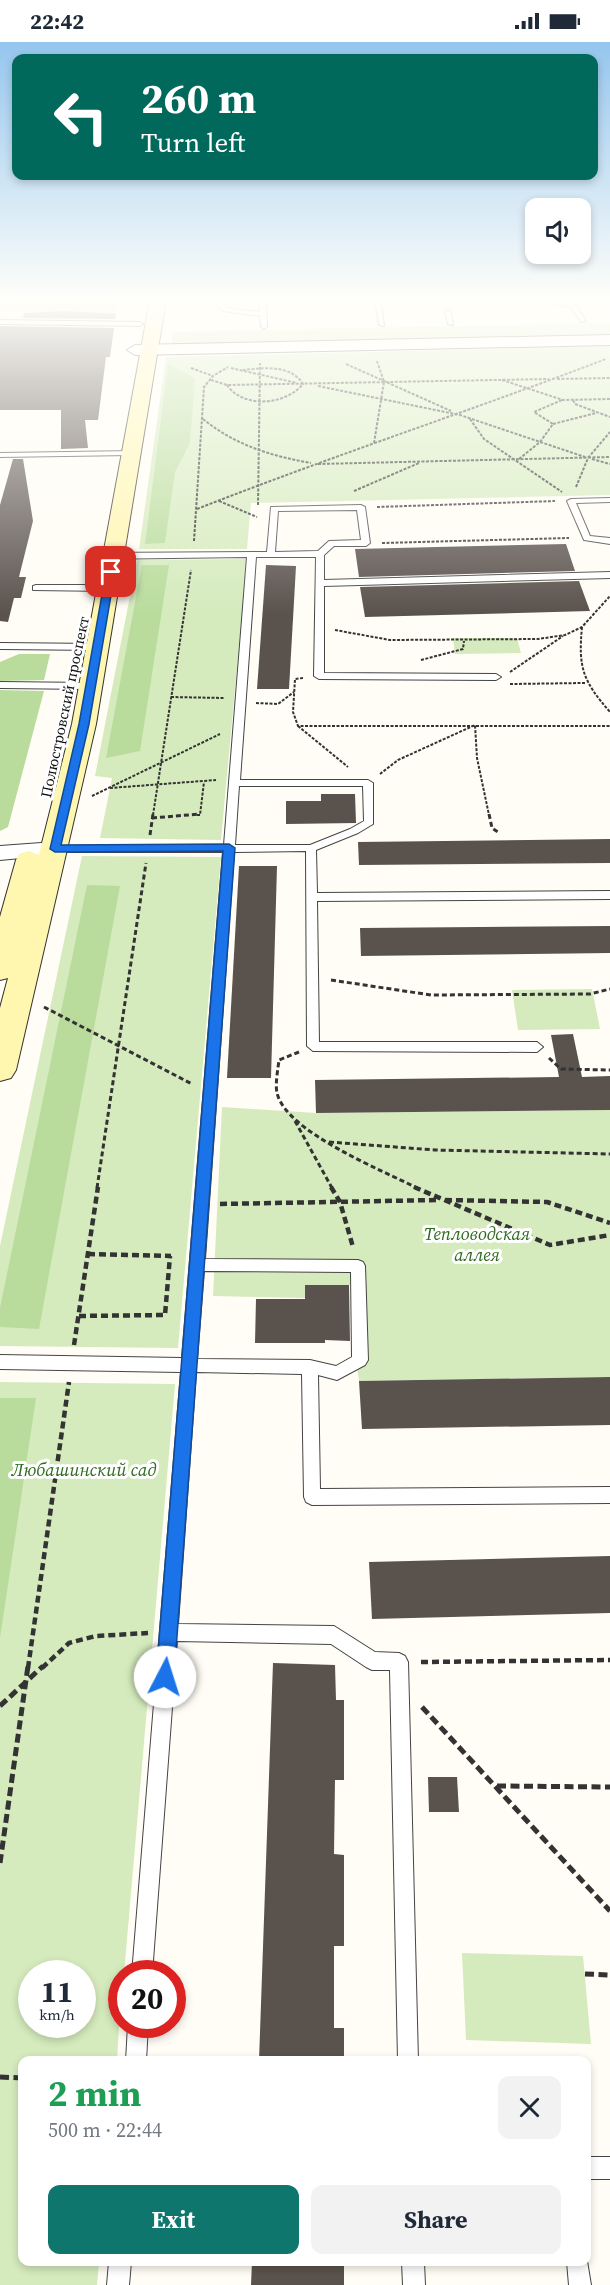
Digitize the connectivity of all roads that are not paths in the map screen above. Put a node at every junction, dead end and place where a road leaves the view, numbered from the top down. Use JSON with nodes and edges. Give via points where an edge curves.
{"nodes":[{"id":1,"x":133,"y":405,"type":"edge"},
{"id":2,"x":124,"y":453,"type":"junction"},
{"id":3,"x":0,"y":455,"type":"edge"},
{"id":4,"x":610,"y":500,"type":"edge"},
{"id":5,"x":610,"y":540,"type":"edge"},
{"id":6,"x":252,"y":554,"type":"junction"},
{"id":7,"x":271,"y":554,"type":"junction"},
{"id":8,"x":320,"y":554,"type":"junction"},
{"id":9,"x":105,"y":556,"type":"junction"},
{"id":10,"x":609,"y":576,"type":"edge"},
{"id":11,"x":320,"y":583,"type":"junction"},
{"id":12,"x":36,"y":588,"type":"dead end"},
{"id":13,"x":99,"y":588,"type":"junction"},
{"id":14,"x":0,"y":646,"type":"edge"},
{"id":15,"x":88,"y":647,"type":"junction"},
{"id":16,"x":496,"y":677,"type":"road end"},
{"id":17,"x":0,"y":685,"type":"edge"},
{"id":18,"x":81,"y":686,"type":"junction"},
{"id":19,"x":234,"y":780,"type":"junction"},
{"id":20,"x":229,"y":848,"type":"junction"},
{"id":21,"x":311,"y":848,"type":"junction"},
{"id":22,"x":43,"y":850,"type":"junction"},
{"id":23,"x":0,"y":852,"type":"edge"},
{"id":24,"x":610,"y":896,"type":"edge"},
{"id":25,"x":311,"y":897,"type":"junction"},
{"id":26,"x":0,"y":970,"type":"edge"},
{"id":27,"x":18,"y":1004,"type":"edge"},
{"id":28,"x":537,"y":1047,"type":"road end"},
{"id":29,"x":0,"y":1070,"type":"edge"},
{"id":30,"x":197,"y":1265,"type":"junction"},
{"id":31,"x":0,"y":1362,"type":"edge"},
{"id":32,"x":189,"y":1364,"type":"junction"},
{"id":33,"x":310,"y":1368,"type":"junction"},
{"id":34,"x":610,"y":1495,"type":"edge"},
{"id":35,"x":169,"y":1632,"type":"junction"},
{"id":36,"x":143,"y":1960,"type":"edge"},
{"id":37,"x":137,"y":2038,"type":"edge"},
{"id":38,"x":136,"y":2056,"type":"edge"},
{"id":39,"x":408,"y":2056,"type":"edge"},
{"id":40,"x":591,"y":2168,"type":"edge"},
{"id":41,"x":610,"y":2168,"type":"edge"},
{"id":42,"x":120,"y":2266,"type":"edge"},
{"id":43,"x":413,"y":2266,"type":"edge"},
{"id":44,"x":578,"y":2266,"type":"edge"},
{"id":45,"x":118,"y":2285,"type":"edge"},
{"id":46,"x":414,"y":2285,"type":"edge"},
{"id":47,"x":580,"y":2285,"type":"edge"}],
"edges":[{"from":1,"to":2,"type":"main road","name":"Полюстровский проспект"},
{"from":2,"to":3,"type":"lane"},
{"from":2,"to":9,"type":"main road","name":"Полюстровский проспект"},
{"from":4,"to":5,"type":"lane","via":[[571,501],[587,538]]},
{"from":6,"to":7,"type":"lane"},
{"from":6,"to":9,"type":"lane"},
{"from":6,"to":19,"type":"lane"},
{"from":7,"to":8,"type":"lane"},
{"from":7,"to":8,"type":"lane","via":[[274,509],[361,507],[366,543],[332,543]]},
{"from":8,"to":11,"type":"lane"},
{"from":9,"to":13,"type":"main road","name":"Полюстровский проспект"},
{"from":10,"to":11,"type":"lane"},
{"from":11,"to":16,"type":"lane","via":[[319,676]]},
{"from":12,"to":13,"type":"lane"},
{"from":13,"to":15,"type":"main road","name":"Полюстровский проспект"},
{"from":14,"to":15,"type":"lane"},
{"from":15,"to":18,"type":"main road","name":"Полюстровский проспект"},
{"from":17,"to":18,"type":"lane"},
{"from":18,"to":22,"type":"main road","name":"Полюстровский проспект"},
{"from":19,"to":20,"type":"lane"},
{"from":19,"to":21,"type":"lane","via":[[368,783],[369,822]]},
{"from":20,"to":21,"type":"lane"},
{"from":20,"to":22,"type":"lane"},
{"from":20,"to":30,"type":"lane"},
{"from":21,"to":25,"type":"lane"},
{"from":22,"to":23,"type":"street"},
{"from":22,"to":26,"type":"main road","name":"Полюстровский проспект"},
{"from":22,"to":27,"type":"main road","name":"Полюстровский проспект"},
{"from":24,"to":25,"type":"lane"},
{"from":25,"to":28,"type":"lane","via":[[313,1046]]},
{"from":27,"to":29,"type":"main road","name":"Полюстровский проспект"},
{"from":30,"to":32,"type":"lane"},
{"from":30,"to":33,"type":"lane","via":[[358,1266],[360,1360],[337,1373]]},
{"from":31,"to":32,"type":"lane"},
{"from":32,"to":33,"type":"lane"},
{"from":32,"to":35,"type":"lane"},
{"from":33,"to":34,"type":"lane","via":[[312,1497]]},
{"from":35,"to":36,"type":"lane"},
{"from":35,"to":39,"type":"lane","via":[[334,1635],[372,1661],[399,1662]]},
{"from":37,"to":38,"type":"lane"},
{"from":40,"to":41,"type":"lane"},
{"from":42,"to":45,"type":"lane"},
{"from":43,"to":46,"type":"lane"},
{"from":44,"to":47,"type":"lane"}]}
